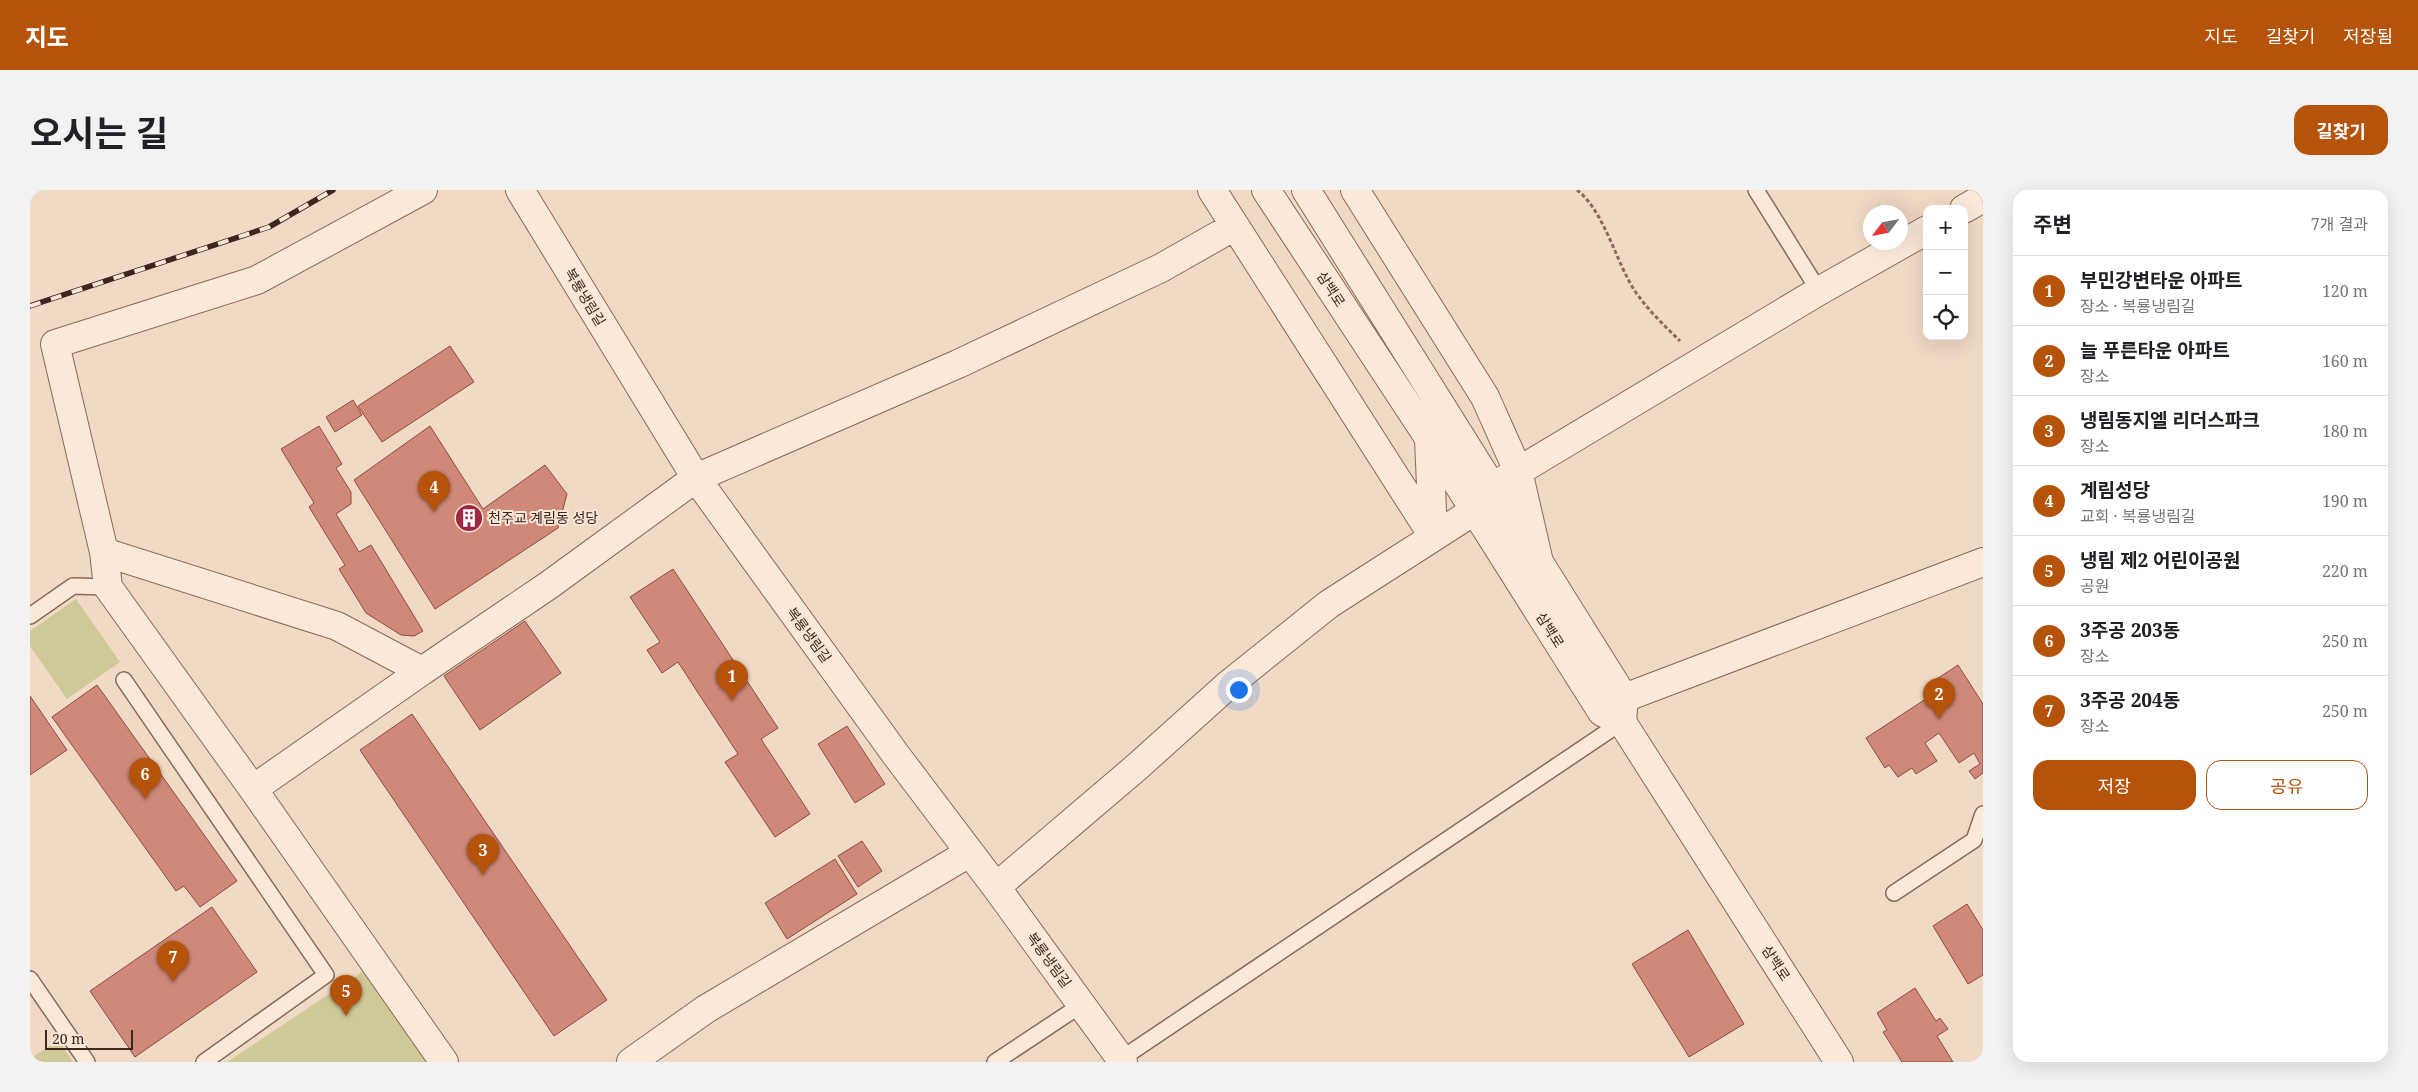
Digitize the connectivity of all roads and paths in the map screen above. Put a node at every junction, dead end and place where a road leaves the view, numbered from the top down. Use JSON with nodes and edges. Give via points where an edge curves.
{"nodes":[{"id":1,"x":423,"y":190,"type":"edge"},
{"id":2,"x":520,"y":190,"type":"edge"},
{"id":3,"x":1212,"y":190,"type":"edge"},
{"id":4,"x":1266,"y":190,"type":"edge"},
{"id":5,"x":1306,"y":190,"type":"edge"},
{"id":6,"x":1355,"y":190,"type":"edge"},
{"id":7,"x":1577,"y":190,"type":"edge"},
{"id":8,"x":1756,"y":190,"type":"edge"},
{"id":9,"x":1983,"y":198,"type":"edge"},
{"id":10,"x":1968,"y":207,"type":"edge"},
{"id":11,"x":1235,"y":226,"type":"junction"},
{"id":12,"x":1923,"y":232,"type":"edge"},
{"id":13,"x":1819,"y":290,"type":"junction"},
{"id":14,"x":1702,"y":362,"type":"junction"},
{"id":15,"x":1429,"y":438,"type":"junction"},
{"id":16,"x":1518,"y":471,"type":"junction"},
{"id":17,"x":696,"y":478,"type":"junction"},
{"id":18,"x":1492,"y":487,"type":"junction"},
{"id":19,"x":1474,"y":511,"type":"junction"},
{"id":20,"x":1433,"y":536,"type":"junction"},
{"id":21,"x":104,"y":552,"type":"junction"},
{"id":22,"x":1539,"y":562,"type":"junction"},
{"id":23,"x":1983,"y":562,"type":"edge"},
{"id":24,"x":108,"y":587,"type":"junction"},
{"id":25,"x":30,"y":616,"type":"edge"},
{"id":26,"x":422,"y":671,"type":"junction"},
{"id":27,"x":124,"y":680,"type":"dead end"},
{"id":28,"x":1623,"y":710,"type":"junction"},
{"id":29,"x":253,"y":789,"type":"junction"},
{"id":30,"x":1983,"y":814,"type":"edge"},
{"id":31,"x":969,"y":853,"type":"junction"},
{"id":32,"x":996,"y":887,"type":"junction"},
{"id":33,"x":1894,"y":893,"type":"dead end"},
{"id":34,"x":30,"y":979,"type":"edge"},
{"id":35,"x":1081,"y":1005,"type":"junction"},
{"id":36,"x":1122,"y":1061,"type":"edge"},
{"id":37,"x":87,"y":1062,"type":"edge"},
{"id":38,"x":204,"y":1062,"type":"edge"},
{"id":39,"x":444,"y":1062,"type":"edge"},
{"id":40,"x":631,"y":1062,"type":"edge"},
{"id":41,"x":995,"y":1062,"type":"edge"},
{"id":42,"x":1839,"y":1062,"type":"edge"}],
"edges":[{"from":1,"to":21,"type":"street","via":[[257,280],[55,344]]},
{"from":2,"to":17,"type":"street","name":"복룡냉림길"},
{"from":3,"to":11,"type":"street"},
{"from":4,"to":15,"type":"street","name":"삼백로"},
{"from":5,"to":18,"type":"street"},
{"from":6,"to":16,"type":"street","via":[[1485,397]]},
{"from":7,"to":14,"type":"path","via":[[1584,195],[1600,222],[1629,282],[1660,321]]},
{"from":8,"to":13,"type":"lane"},
{"from":9,"to":10,"type":"street"},
{"from":11,"to":17,"type":"street","via":[[1161,268],[958,364]]},
{"from":11,"to":20,"type":"street"},
{"from":12,"to":13,"type":"street"},
{"from":13,"to":14,"type":"street"},
{"from":14,"to":16,"type":"street"},
{"from":15,"to":19,"type":"street","name":"삼백로"},
{"from":15,"to":20,"type":"street"},
{"from":16,"to":18,"type":"street"},
{"from":16,"to":22,"type":"street"},
{"from":17,"to":26,"type":"street","via":[[549,585]]},
{"from":17,"to":31,"type":"street","name":"복룡냉림길"},
{"from":18,"to":22,"type":"street"},
{"from":19,"to":20,"type":"street"},
{"from":19,"to":28,"type":"street","name":"삼백로","via":[[1602,712]]},
{"from":20,"to":32,"type":"street","via":[[1329,604],[1236,679]]},
{"from":21,"to":24,"type":"street"},
{"from":21,"to":26,"type":"street","via":[[337,626]]},
{"from":22,"to":28,"type":"street"},
{"from":23,"to":28,"type":"street"},
{"from":24,"to":25,"type":"lane","via":[[73,586]]},
{"from":24,"to":29,"type":"street"},
{"from":26,"to":29,"type":"street"},
{"from":27,"to":38,"type":"lane","via":[[326,975]]},
{"from":28,"to":36,"type":"lane"},
{"from":28,"to":42,"type":"street","name":"삼백로"},
{"from":29,"to":39,"type":"street"},
{"from":30,"to":33,"type":"lane","via":[[1974,840]]},
{"from":31,"to":32,"type":"street","name":"복룡냉림길"},
{"from":31,"to":40,"type":"street","via":[[706,1009]]},
{"from":32,"to":35,"type":"street","name":"복룡냉림길"},
{"from":34,"to":37,"type":"lane"},
{"from":35,"to":36,"type":"street","name":"복룡냉림길"},
{"from":35,"to":41,"type":"lane"}]}
